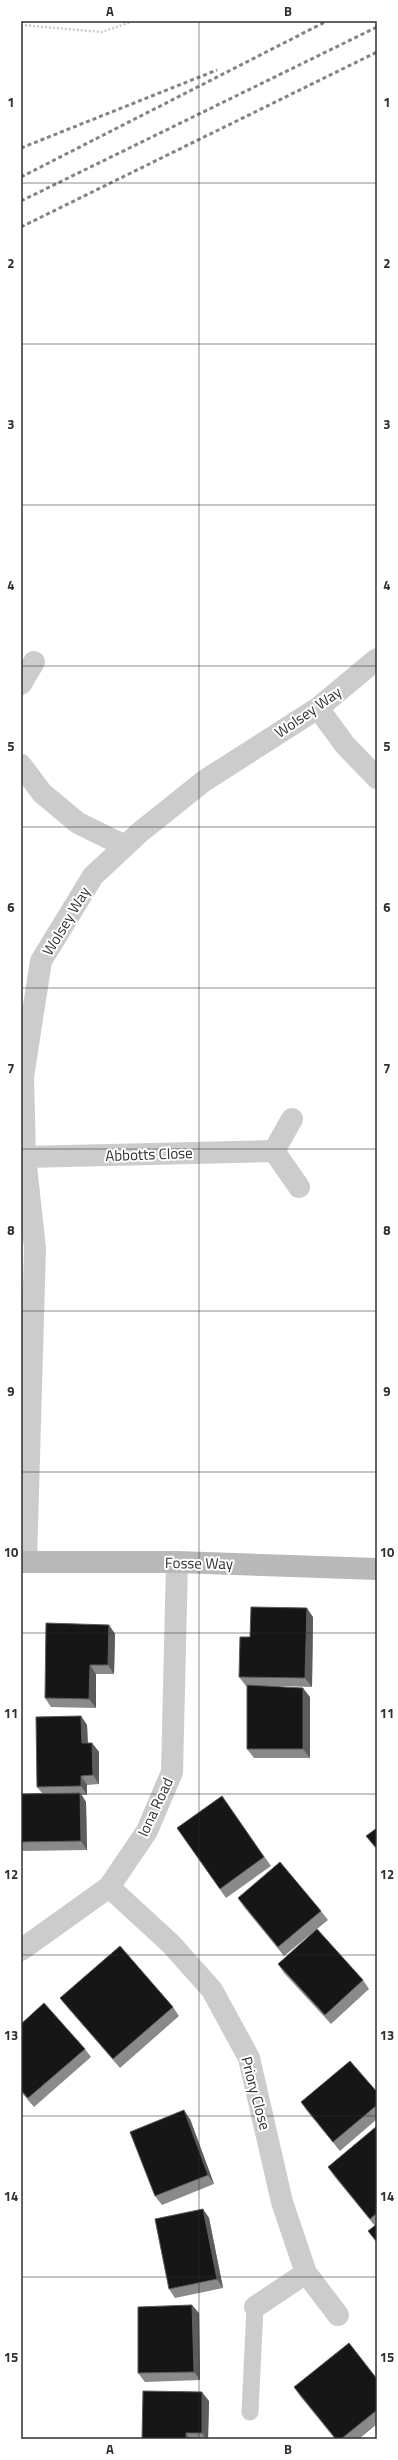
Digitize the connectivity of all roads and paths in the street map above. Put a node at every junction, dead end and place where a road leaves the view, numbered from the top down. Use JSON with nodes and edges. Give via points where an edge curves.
{"nodes":[{"id":1,"x":134,"y":21,"type":"edge"},
{"id":2,"x":21,"y":25,"type":"edge"},
{"id":3,"x":377,"y":659,"type":"edge"},
{"id":4,"x":34,"y":662,"type":"dead end"},
{"id":5,"x":21,"y":684,"type":"edge"},
{"id":6,"x":318,"y":708,"type":"junction"},
{"id":7,"x":21,"y":765,"type":"edge"},
{"id":8,"x":377,"y":778,"type":"edge"},
{"id":9,"x":125,"y":846,"type":"junction"},
{"id":10,"x":292,"y":1119,"type":"dead end"},
{"id":11,"x":274,"y":1151,"type":"junction"},
{"id":12,"x":25,"y":1157,"type":"junction"},
{"id":13,"x":299,"y":1187,"type":"dead end"},
{"id":14,"x":23,"y":1562,"type":"edge"},
{"id":15,"x":177,"y":1562,"type":"junction"},
{"id":16,"x":377,"y":1569,"type":"edge"},
{"id":17,"x":109,"y":1887,"type":"junction"},
{"id":18,"x":21,"y":1950,"type":"edge"},
{"id":19,"x":306,"y":2273,"type":"junction"},
{"id":20,"x":255,"y":2307,"type":"joint"},
{"id":21,"x":338,"y":2315,"type":"dead end"},
{"id":22,"x":250,"y":2412,"type":"dead end"}],
"edges":[{"from":1,"to":2,"type":"path","via":[[102,32]]},
{"from":3,"to":6,"type":"street","name":"Wolsey Way"},
{"from":4,"to":5,"type":"street"},
{"from":6,"to":8,"type":"street","via":[[345,745]]},
{"from":6,"to":9,"type":"street","name":"Wolsey Way","via":[[204,781]]},
{"from":7,"to":9,"type":"street","via":[[42,793],[78,823]]},
{"from":9,"to":12,"type":"street","name":"Wolsey Way","via":[[93,876],[41,961],[23,1077]]},
{"from":10,"to":11,"type":"street"},
{"from":11,"to":12,"type":"street","name":"Abbotts Close"},
{"from":11,"to":13,"type":"street"},
{"from":12,"to":14,"type":"street","name":"Wolsey Way","via":[[35,1248]]},
{"from":14,"to":15,"type":"street","name":"Fosse Way"},
{"from":15,"to":16,"type":"street","name":"Fosse Way"},
{"from":15,"to":17,"type":"street","name":"Iona Road","via":[[172,1772],[147,1831]]},
{"from":17,"to":18,"type":"street","name":"Iona Road"},
{"from":17,"to":19,"type":"street","name":"Priory Close","via":[[171,1944],[212,1990],[249,2058],[282,2202]]},
{"from":19,"to":20,"type":"street"},
{"from":19,"to":21,"type":"street","name":"Priory Close"},
{"from":20,"to":22,"type":"lane"}]}
